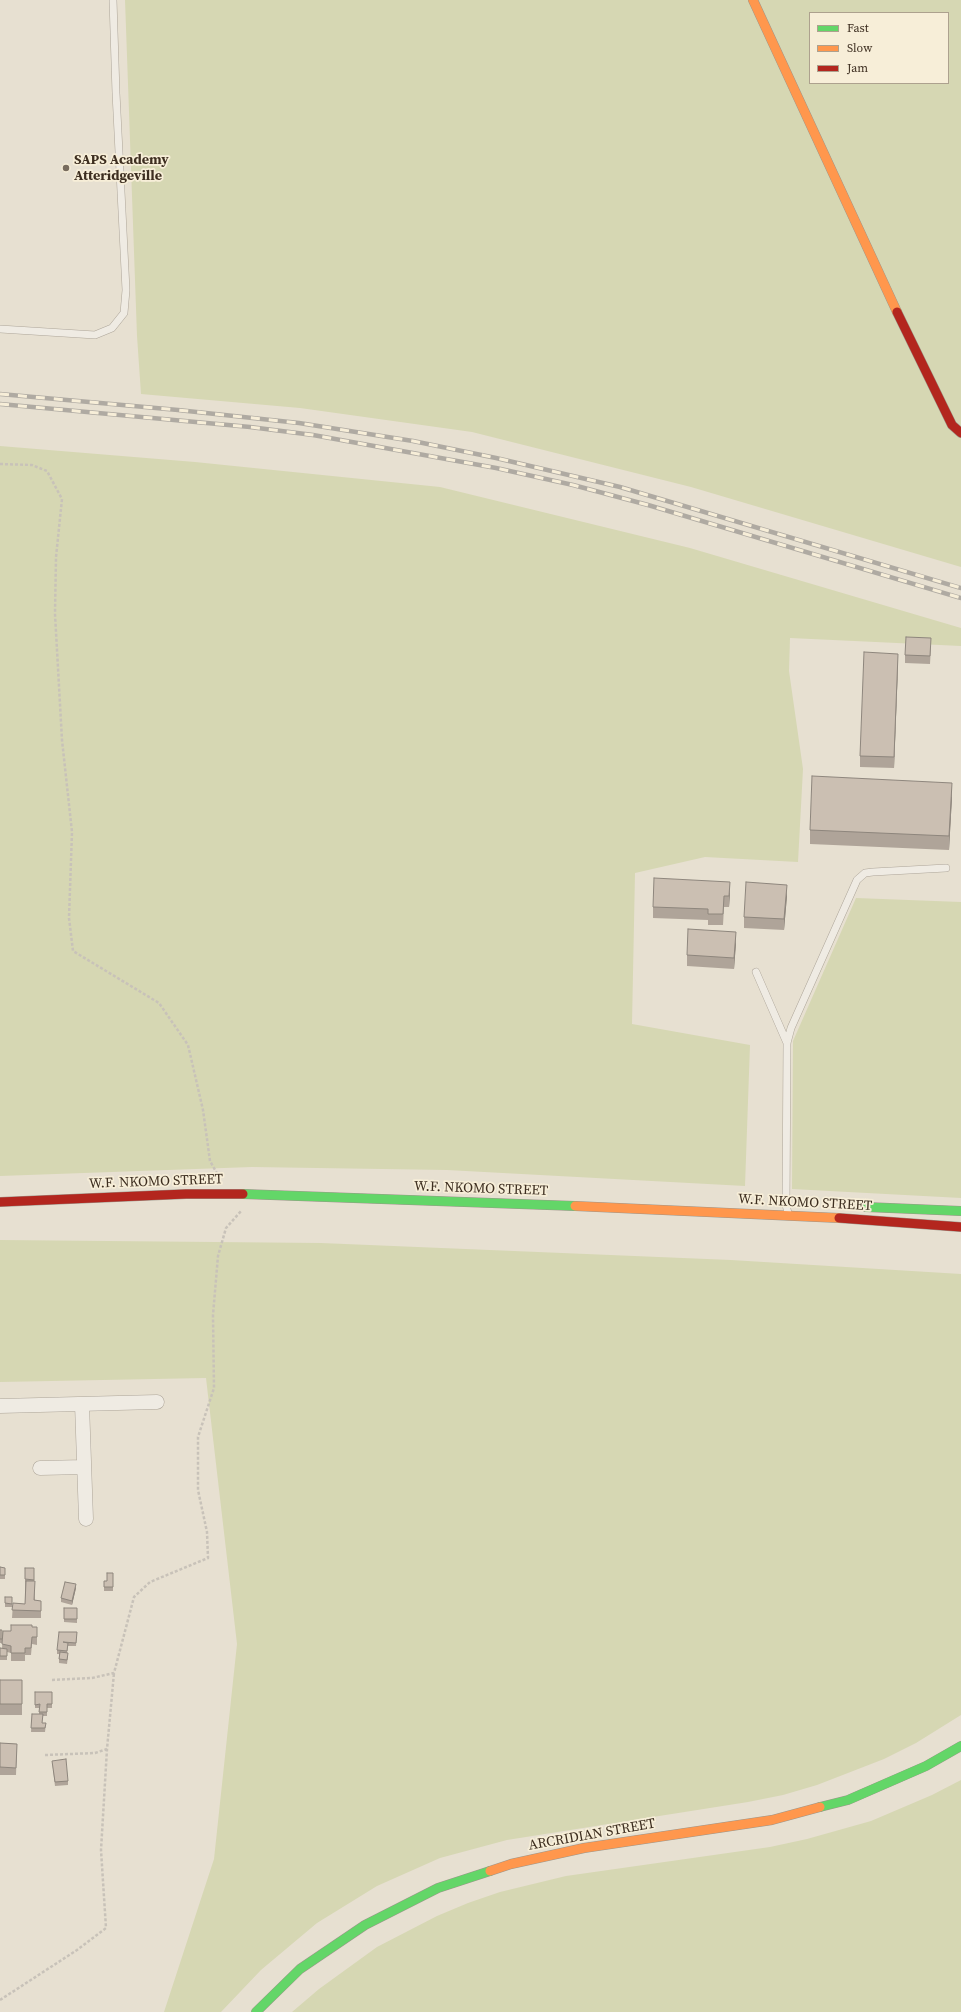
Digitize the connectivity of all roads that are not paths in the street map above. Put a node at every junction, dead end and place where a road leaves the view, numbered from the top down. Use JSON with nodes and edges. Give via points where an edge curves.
{"nodes":[{"id":1,"x":113,"y":0,"type":"edge"},
{"id":2,"x":753,"y":0,"type":"edge"},
{"id":3,"x":0,"y":329,"type":"edge"},
{"id":4,"x":961,"y":433,"type":"edge"},
{"id":5,"x":946,"y":868,"type":"dead end"},
{"id":6,"x":756,"y":972,"type":"dead end"},
{"id":7,"x":787,"y":1043,"type":"junction"},
{"id":8,"x":207,"y":1184,"type":"dead end"},
{"id":9,"x":319,"y":1187,"type":"dead end"},
{"id":10,"x":335,"y":1188,"type":"dead end"},
{"id":11,"x":612,"y":1198,"type":"dead end"},
{"id":12,"x":0,"y":1202,"type":"edge"},
{"id":13,"x":782,"y":1204,"type":"junction"},
{"id":14,"x":798,"y":1205,"type":"dead end"},
{"id":15,"x":858,"y":1207,"type":"dead end"},
{"id":16,"x":961,"y":1211,"type":"edge"},
{"id":17,"x":788,"y":1215,"type":"junction"},
{"id":18,"x":961,"y":1227,"type":"edge"},
{"id":19,"x":157,"y":1402,"type":"dead end"},
{"id":20,"x":82,"y":1404,"type":"junction"},
{"id":21,"x":0,"y":1406,"type":"edge"},
{"id":22,"x":84,"y":1467,"type":"junction"},
{"id":23,"x":40,"y":1468,"type":"dead end"},
{"id":24,"x":86,"y":1519,"type":"dead end"},
{"id":25,"x":961,"y":1746,"type":"edge"},
{"id":26,"x":256,"y":2012,"type":"edge"}],
"edges":[{"from":1,"to":3,"type":"lane","via":[[126,290],[124,313],[112,328],[95,335]]},
{"from":2,"to":4,"type":"main road","via":[[917,354],[952,425]]},
{"from":5,"to":7,"type":"lane","via":[[865,873],[857,880],[791,1028]]},
{"from":6,"to":7,"type":"lane"},
{"from":7,"to":13,"type":"lane"},
{"from":8,"to":9,"type":"main road","name":"W.F. NKOMO STREET"},
{"from":10,"to":11,"type":"main road","name":"W.F. NKOMO STREET"},
{"from":12,"to":17,"type":"main road","name":"W.F. NKOMO STREET","via":[[186,1194],[249,1194]]},
{"from":13,"to":14,"type":"main road","name":"W.F. NKOMO STREET"},
{"from":13,"to":17,"type":"lane"},
{"from":15,"to":16,"type":"main road","name":"W.F. NKOMO STREET"},
{"from":17,"to":18,"type":"main road","name":"W.F. NKOMO STREET"},
{"from":19,"to":20,"type":"street"},
{"from":20,"to":21,"type":"street"},
{"from":20,"to":22,"type":"street"},
{"from":22,"to":23,"type":"street"},
{"from":22,"to":24,"type":"street"},
{"from":25,"to":26,"type":"main road","name":"ARCRIDIAN STREET","via":[[926,1766],[848,1800],[772,1820],[584,1848],[511,1864],[438,1888],[365,1925],[300,1969]]}]}
